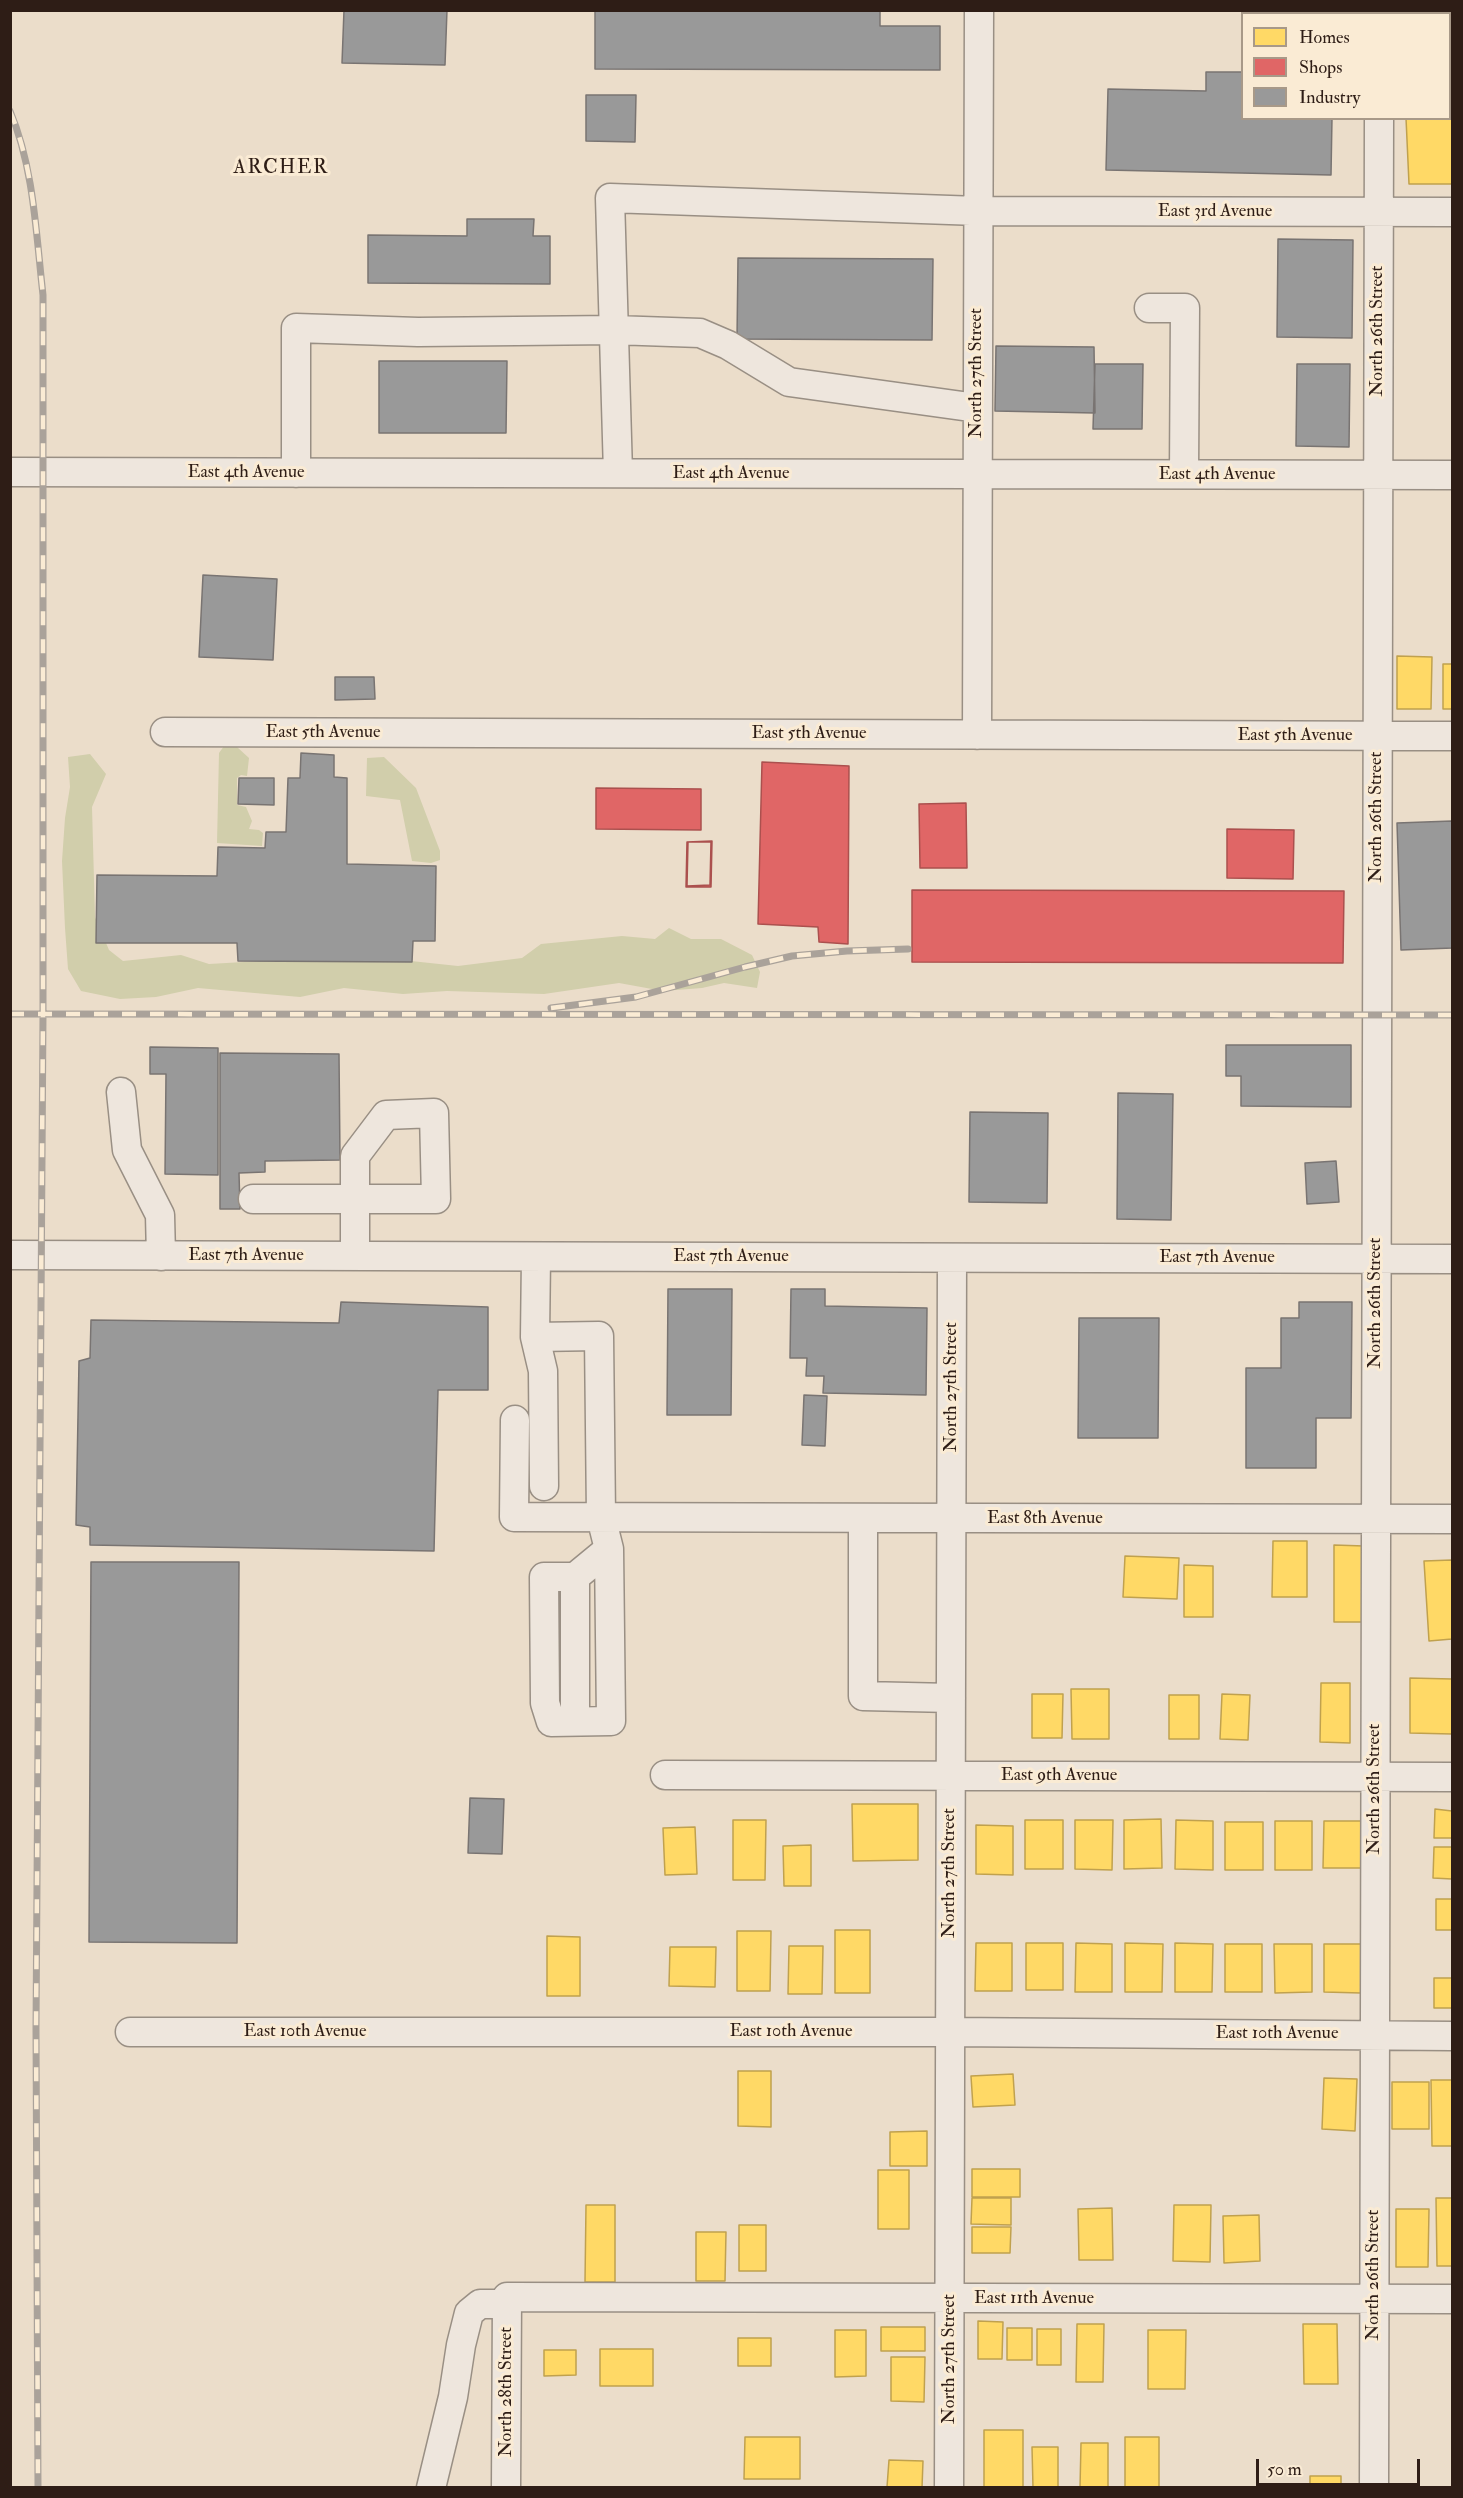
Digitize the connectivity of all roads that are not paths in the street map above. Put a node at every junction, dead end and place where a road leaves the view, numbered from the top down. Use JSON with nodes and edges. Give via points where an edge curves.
{"nodes":[{"id":1,"x":979,"y":10,"type":"edge"},
{"id":2,"x":1379,"y":120,"type":"edge"},
{"id":3,"x":978,"y":211,"type":"junction"},
{"id":4,"x":1378,"y":212,"type":"junction"},
{"id":5,"x":1452,"y":212,"type":"edge"},
{"id":6,"x":1149,"y":308,"type":"dead end"},
{"id":7,"x":615,"y":330,"type":"junction"},
{"id":8,"x":977,"y":408,"type":"junction"},
{"id":9,"x":10,"y":472,"type":"edge"},
{"id":10,"x":296,"y":473,"type":"junction"},
{"id":11,"x":618,"y":473,"type":"junction"},
{"id":12,"x":977,"y":474,"type":"junction"},
{"id":13,"x":1184,"y":474,"type":"junction"},
{"id":14,"x":1378,"y":475,"type":"junction"},
{"id":15,"x":1452,"y":475,"type":"edge"},
{"id":16,"x":165,"y":732,"type":"dead end"},
{"id":17,"x":976,"y":735,"type":"junction"},
{"id":18,"x":1377,"y":736,"type":"junction"},
{"id":19,"x":1452,"y":736,"type":"edge"},
{"id":20,"x":122,"y":1092,"type":"dead end"},
{"id":21,"x":253,"y":1199,"type":"dead end"},
{"id":22,"x":10,"y":1255,"type":"edge"},
{"id":23,"x":161,"y":1256,"type":"junction"},
{"id":24,"x":355,"y":1256,"type":"junction"},
{"id":25,"x":536,"y":1257,"type":"junction"},
{"id":26,"x":952,"y":1258,"type":"junction"},
{"id":27,"x":1376,"y":1258,"type":"junction"},
{"id":28,"x":1452,"y":1258,"type":"edge"},
{"id":29,"x":535,"y":1337,"type":"junction"},
{"id":30,"x":515,"y":1420,"type":"dead end"},
{"id":31,"x":544,"y":1486,"type":"dead end"},
{"id":32,"x":601,"y":1517,"type":"junction"},
{"id":33,"x":863,"y":1519,"type":"junction"},
{"id":34,"x":951,"y":1519,"type":"junction"},
{"id":35,"x":1376,"y":1519,"type":"junction"},
{"id":36,"x":1452,"y":1520,"type":"edge"},
{"id":37,"x":609,"y":1549,"type":"junction"},
{"id":38,"x":951,"y":1698,"type":"junction"},
{"id":39,"x":665,"y":1775,"type":"dead end"},
{"id":40,"x":951,"y":1776,"type":"junction"},
{"id":41,"x":1375,"y":1777,"type":"junction"},
{"id":42,"x":1452,"y":1777,"type":"edge"},
{"id":43,"x":130,"y":2032,"type":"dead end"},
{"id":44,"x":950,"y":2032,"type":"junction"},
{"id":45,"x":1375,"y":2035,"type":"junction"},
{"id":46,"x":1452,"y":2036,"type":"edge"},
{"id":47,"x":950,"y":2298,"type":"junction"},
{"id":48,"x":1374,"y":2299,"type":"junction"},
{"id":49,"x":1452,"y":2299,"type":"edge"},
{"id":50,"x":507,"y":2301,"type":"junction"},
{"id":51,"x":431,"y":2487,"type":"edge"},
{"id":52,"x":507,"y":2487,"type":"edge"},
{"id":53,"x":949,"y":2487,"type":"edge"},
{"id":54,"x":1374,"y":2487,"type":"edge"}],
"edges":[{"from":1,"to":3,"type":"street","name":"North 27th Street"},
{"from":2,"to":4,"type":"street","name":"North 26th Street"},
{"from":3,"to":4,"type":"street","name":"East 3rd Avenue"},
{"from":3,"to":7,"type":"street","name":"East 3rd Avenue","via":[[610,198]]},
{"from":3,"to":8,"type":"street","name":"North 27th Street"},
{"from":4,"to":5,"type":"street","name":"East 3rd Avenue"},
{"from":4,"to":14,"type":"street","name":"North 26th Street"},
{"from":6,"to":13,"type":"street","via":[[1185,308]]},
{"from":7,"to":8,"type":"street","via":[[700,333],[789,382]]},
{"from":7,"to":10,"type":"street","via":[[418,332],[296,328]]},
{"from":7,"to":11,"type":"street"},
{"from":8,"to":12,"type":"street","name":"North 27th Street"},
{"from":9,"to":10,"type":"street","name":"East 4th Avenue"},
{"from":10,"to":11,"type":"street","name":"East 4th Avenue"},
{"from":11,"to":12,"type":"street","name":"East 4th Avenue"},
{"from":12,"to":13,"type":"street","name":"East 4th Avenue"},
{"from":12,"to":17,"type":"street","name":"North 27th Street"},
{"from":13,"to":14,"type":"street","name":"East 4th Avenue"},
{"from":14,"to":15,"type":"street","name":"East 4th Avenue"},
{"from":14,"to":18,"type":"street","name":"North 26th Street"},
{"from":16,"to":17,"type":"street","name":"East 5th Avenue"},
{"from":17,"to":18,"type":"street","name":"East 5th Avenue"},
{"from":18,"to":19,"type":"street","name":"East 5th Avenue"},
{"from":18,"to":27,"type":"street","name":"North 26th Street"},
{"from":20,"to":23,"type":"street","via":[[127,1150],[159,1215]]},
{"from":21,"to":24,"type":"street","via":[[355,1199]]},
{"from":22,"to":23,"type":"street","name":"East 7th Avenue"},
{"from":23,"to":24,"type":"street","name":"East 7th Avenue"},
{"from":24,"to":25,"type":"street","name":"East 7th Avenue"},
{"from":25,"to":26,"type":"street","name":"East 7th Avenue"},
{"from":25,"to":29,"type":"street"},
{"from":26,"to":27,"type":"street","name":"East 7th Avenue"},
{"from":26,"to":34,"type":"street","name":"North 27th Street"},
{"from":27,"to":28,"type":"street","name":"East 7th Avenue"},
{"from":27,"to":35,"type":"street","name":"North 26th Street"},
{"from":29,"to":31,"type":"street","via":[[543,1371]]},
{"from":29,"to":32,"type":"street","via":[[599,1336]]},
{"from":30,"to":32,"type":"street","name":"East 8th Avenue","via":[[514,1517]]},
{"from":32,"to":33,"type":"street","name":"East 8th Avenue"},
{"from":32,"to":37,"type":"street"},
{"from":33,"to":34,"type":"street","name":"East 8th Avenue"},
{"from":33,"to":38,"type":"street","via":[[863,1696]]},
{"from":34,"to":35,"type":"street","name":"East 8th Avenue"},
{"from":34,"to":38,"type":"street","name":"North 27th Street"},
{"from":35,"to":36,"type":"street","name":"East 8th Avenue"},
{"from":35,"to":41,"type":"street","name":"North 26th Street"},
{"from":37,"to":37,"type":"street","via":[[575,1577],[544,1577],[545,1703],[551,1722],[611,1721]]},
{"from":38,"to":40,"type":"street","name":"North 27th Street"},
{"from":39,"to":40,"type":"street","name":"East 9th Avenue"},
{"from":40,"to":41,"type":"street","name":"East 9th Avenue"},
{"from":40,"to":44,"type":"street","name":"North 27th Street"},
{"from":41,"to":42,"type":"street","name":"East 9th Avenue"},
{"from":41,"to":45,"type":"street","name":"North 26th Street"},
{"from":43,"to":44,"type":"street","name":"East 10th Avenue"},
{"from":44,"to":45,"type":"street","name":"East 10th Avenue"},
{"from":44,"to":47,"type":"street","name":"North 27th Street"},
{"from":45,"to":46,"type":"street","name":"East 10th Avenue"},
{"from":45,"to":48,"type":"street","name":"North 26th Street"},
{"from":47,"to":48,"type":"street","name":"East 11th Avenue"},
{"from":47,"to":50,"type":"street","name":"East 11th Avenue"},
{"from":47,"to":53,"type":"street","name":"North 27th Street"},
{"from":48,"to":49,"type":"street","name":"East 11th Avenue"},
{"from":48,"to":54,"type":"street","name":"North 26th Street"},
{"from":50,"to":51,"type":"street","name":"East 11th Avenue","via":[[480,2304],[469,2313]]},
{"from":50,"to":52,"type":"street","name":"North 28th Street"}]}
